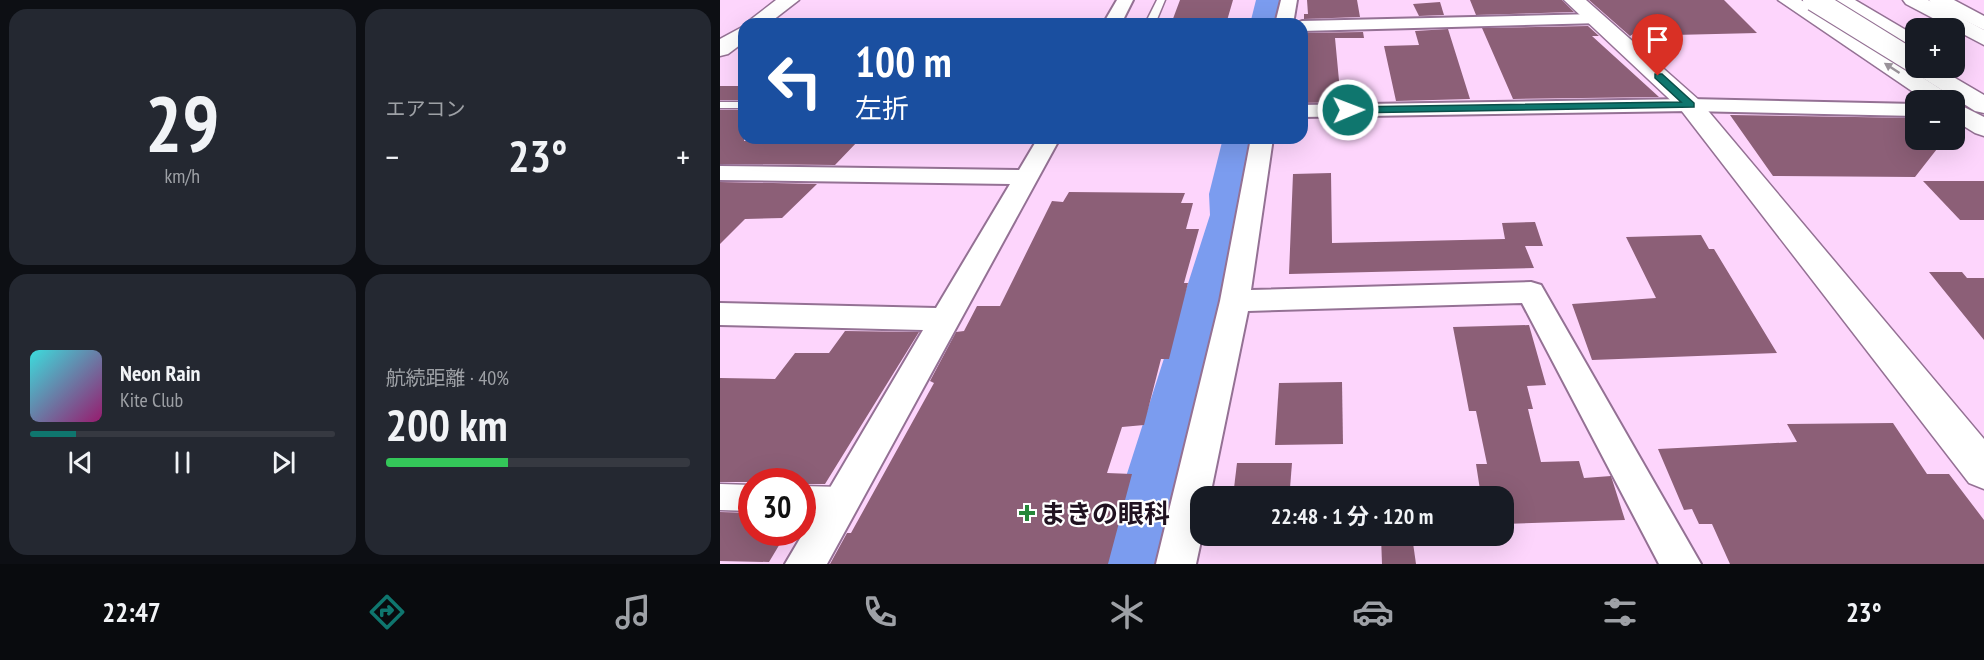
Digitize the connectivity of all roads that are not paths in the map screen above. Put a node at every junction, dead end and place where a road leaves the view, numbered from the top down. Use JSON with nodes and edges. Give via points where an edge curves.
{"nodes":[{"id":1,"x":789,"y":0,"type":"edge"},
{"id":2,"x":1125,"y":0,"type":"edge"},
{"id":3,"x":1161,"y":0,"type":"edge"},
{"id":4,"x":1289,"y":0,"type":"edge"},
{"id":5,"x":1574,"y":0,"type":"edge"},
{"id":6,"x":1788,"y":0,"type":"edge"},
{"id":7,"x":1814,"y":0,"type":"edge"},
{"id":8,"x":1841,"y":0,"type":"edge"},
{"id":9,"x":1939,"y":0,"type":"edge"},
{"id":10,"x":1907,"y":6,"type":"edge"},
{"id":11,"x":764,"y":18,"type":"edge"},
{"id":12,"x":1115,"y":18,"type":"edge"},
{"id":13,"x":1153,"y":18,"type":"edge"},
{"id":14,"x":1285,"y":18,"type":"edge"},
{"id":15,"x":1920,"y":18,"type":"edge"},
{"id":16,"x":1595,"y":19,"type":"junction"},
{"id":17,"x":1984,"y":24,"type":"edge"},
{"id":18,"x":1308,"y":26,"type":"edge"},
{"id":19,"x":738,"y":36,"type":"edge"},
{"id":20,"x":1905,"y":38,"type":"edge"},
{"id":21,"x":1984,"y":39,"type":"edge"},
{"id":22,"x":1965,"y":49,"type":"edge"},
{"id":23,"x":720,"y":50,"type":"edge"},
{"id":24,"x":1905,"y":56,"type":"edge"},
{"id":25,"x":1984,"y":59,"type":"edge"},
{"id":26,"x":1965,"y":75,"type":"edge"},
{"id":27,"x":1939,"y":78,"type":"edge"},
{"id":28,"x":1984,"y":86,"type":"edge"},
{"id":29,"x":1925,"y":90,"type":"edge"},
{"id":30,"x":720,"y":105,"type":"edge"},
{"id":31,"x":738,"y":105,"type":"edge"},
{"id":32,"x":1690,"y":105,"type":"junction"},
{"id":33,"x":1984,"y":106,"type":"edge"},
{"id":34,"x":1905,"y":110,"type":"edge"},
{"id":35,"x":1308,"y":111,"type":"edge"},
{"id":36,"x":1965,"y":116,"type":"edge"},
{"id":37,"x":1984,"y":128,"type":"edge"},
{"id":38,"x":1046,"y":144,"type":"edge"},
{"id":39,"x":1261,"y":144,"type":"edge"},
{"id":40,"x":720,"y":173,"type":"edge"},
{"id":41,"x":1028,"y":177,"type":"junction"},
{"id":42,"x":1235,"y":301,"type":"junction"},
{"id":43,"x":720,"y":314,"type":"edge"},
{"id":44,"x":946,"y":319,"type":"junction"},
{"id":45,"x":1984,"y":470,"type":"edge"},
{"id":46,"x":720,"y":497,"type":"edge"},
{"id":47,"x":738,"y":498,"type":"edge"},
{"id":48,"x":816,"y":499,"type":"edge"},
{"id":49,"x":842,"y":500,"type":"junction"},
{"id":50,"x":805,"y":564,"type":"edge"},
{"id":51,"x":1176,"y":564,"type":"edge"},
{"id":52,"x":1681,"y":564,"type":"edge"}],
"edges":[{"from":1,"to":11,"type":"main road"},
{"from":2,"to":12,"type":"street"},
{"from":3,"to":13,"type":"lane"},
{"from":4,"to":14,"type":"street"},
{"from":5,"to":16,"type":"main road"},
{"from":29,"to":6,"type":"main road","one_way":true},
{"from":7,"to":24,"type":"main road","bridge":true},
{"from":8,"to":20,"type":"main road"},
{"from":9,"to":17,"type":"main road"},
{"from":10,"to":15,"type":"main road"},
{"from":10,"to":21,"type":"main road"},
{"from":16,"to":18,"type":"street"},
{"from":16,"to":32,"type":"main road"},
{"from":19,"to":23,"type":"main road"},
{"from":22,"to":25,"type":"main road"},
{"from":26,"to":28,"type":"main road"},
{"from":27,"to":33,"type":"main road"},
{"from":30,"to":31,"type":"lane"},
{"from":32,"to":34,"type":"street"},
{"from":32,"to":35,"type":"street"},
{"from":32,"to":45,"type":"main road"},
{"from":36,"to":37,"type":"main road"},
{"from":38,"to":41,"type":"street"},
{"from":39,"to":42,"type":"street"},
{"from":40,"to":41,"type":"street"},
{"from":41,"to":44,"type":"street"},
{"from":42,"to":51,"type":"street"},
{"from":42,"to":52,"type":"street","via":[[1531,292]]},
{"from":43,"to":44,"type":"street"},
{"from":44,"to":49,"type":"street"},
{"from":46,"to":47,"type":"street"},
{"from":48,"to":49,"type":"street"},
{"from":49,"to":50,"type":"street"}]}
